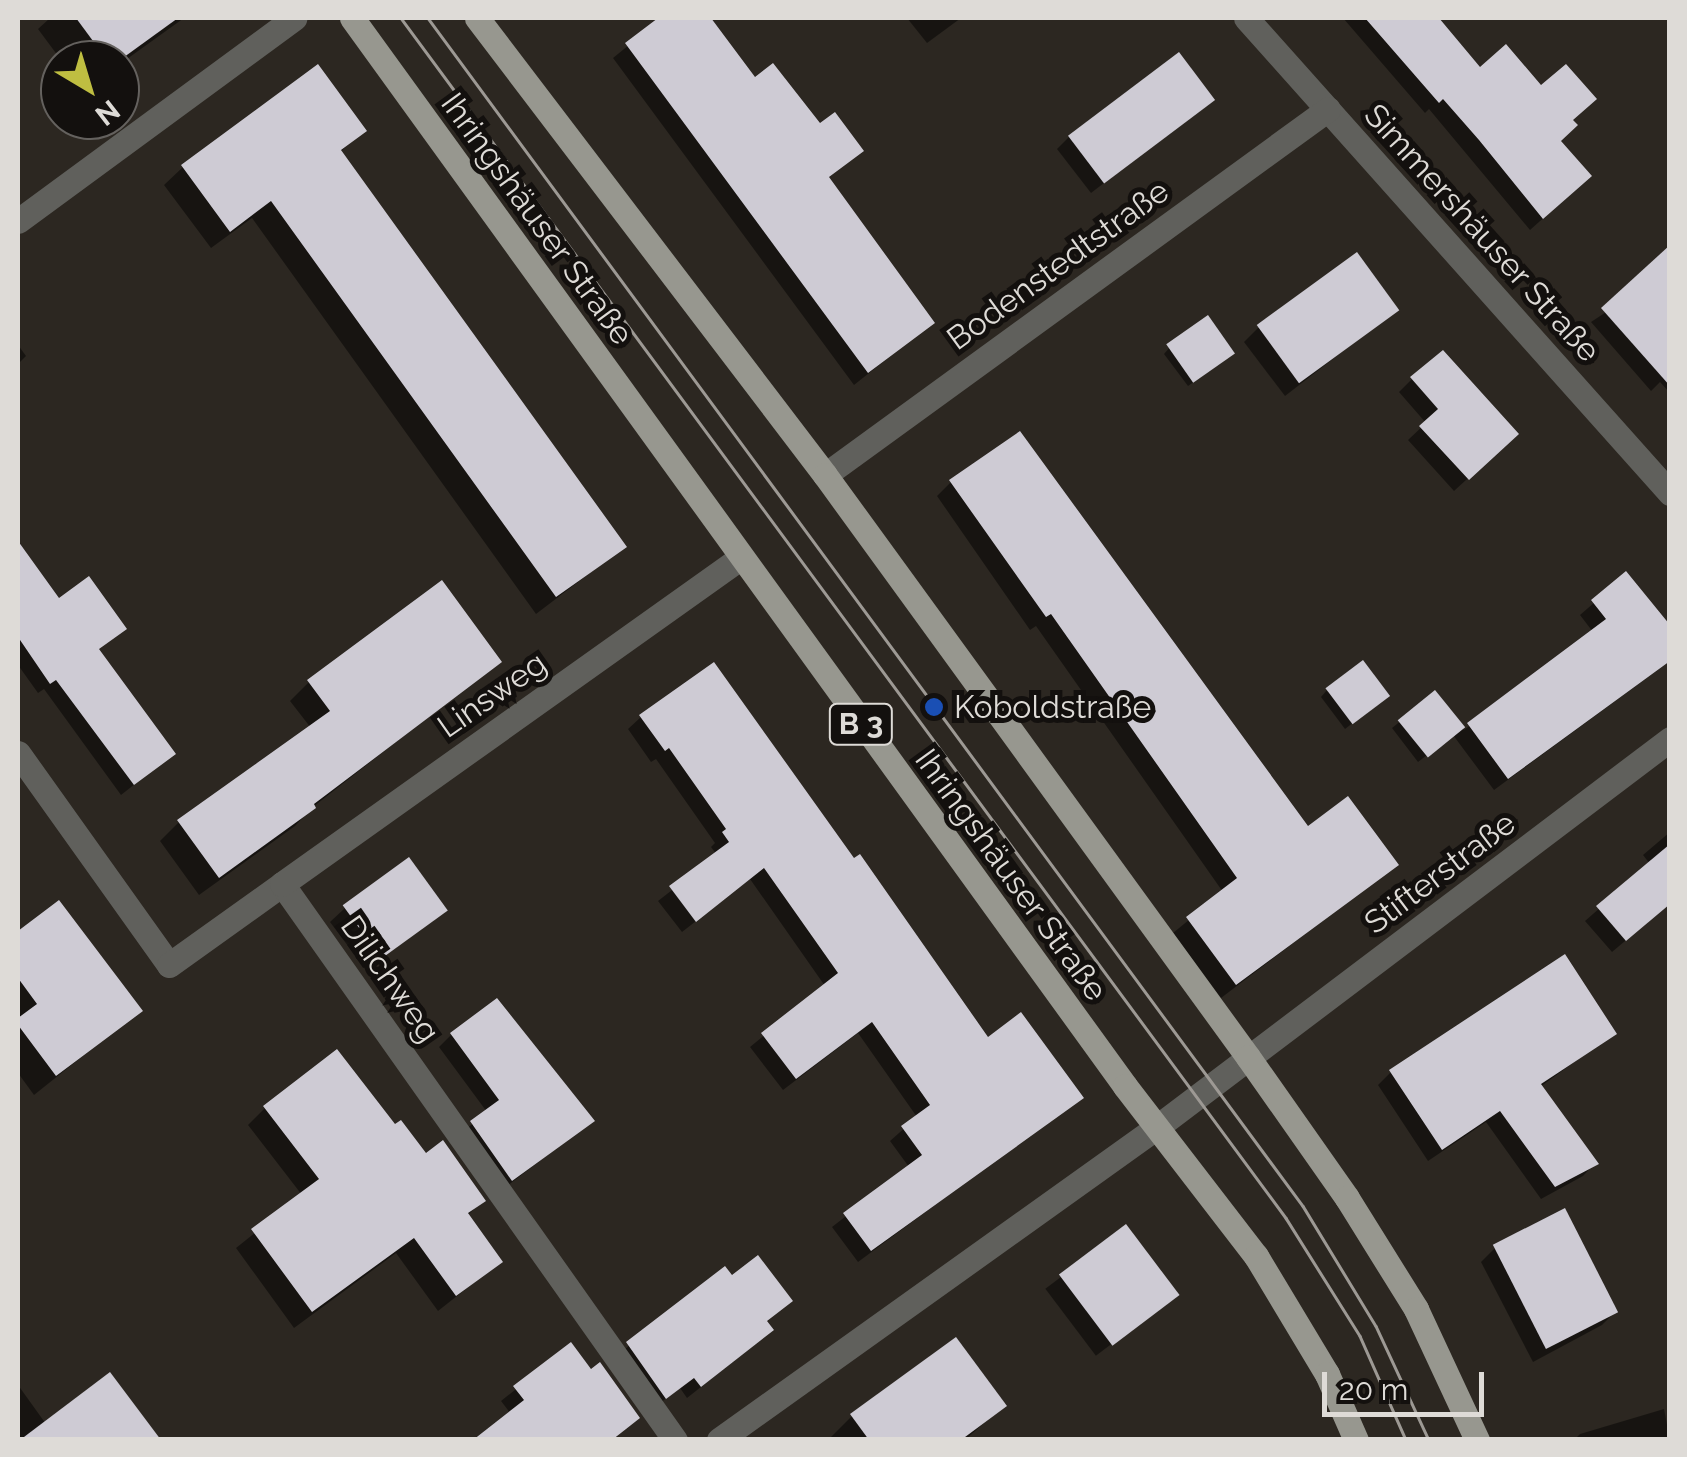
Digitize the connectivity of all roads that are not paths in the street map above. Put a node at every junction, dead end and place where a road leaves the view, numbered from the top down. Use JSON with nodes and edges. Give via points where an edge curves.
{"nodes":[{"id":1,"x":294,"y":18,"type":"edge"},
{"id":2,"x":352,"y":18,"type":"edge"},
{"id":3,"x":477,"y":18,"type":"edge"},
{"id":4,"x":1246,"y":18,"type":"edge"},
{"id":5,"x":1328,"y":109,"type":"junction"},
{"id":6,"x":18,"y":221,"type":"edge"},
{"id":7,"x":825,"y":474,"type":"junction"},
{"id":8,"x":1670,"y":493,"type":"edge"},
{"id":9,"x":740,"y":558,"type":"junction"},
{"id":10,"x":1670,"y":739,"type":"edge"},
{"id":11,"x":18,"y":753,"type":"edge"},
{"id":12,"x":282,"y":884,"type":"junction"},
{"id":13,"x":1248,"y":1057,"type":"junction"},
{"id":14,"x":1156,"y":1126,"type":"junction"},
{"id":15,"x":675,"y":1440,"type":"edge"},
{"id":16,"x":719,"y":1440,"type":"edge"},
{"id":17,"x":1356,"y":1440,"type":"edge"},
{"id":18,"x":1477,"y":1440,"type":"edge"}],
"edges":[{"from":1,"to":6,"type":"street"},
{"from":2,"to":9,"type":"main road","name":"Ihringshäuser Straße","number":"B 3"},
{"from":3,"to":7,"type":"main road"},
{"from":4,"to":5,"type":"street","name":"Simmershäuser Straße"},
{"from":5,"to":7,"type":"street","name":"Bodenstedtstraße"},
{"from":5,"to":8,"type":"street","name":"Simmershäuser Straße"},
{"from":7,"to":13,"type":"main road"},
{"from":9,"to":12,"type":"street","name":"Linsweg"},
{"from":9,"to":14,"type":"main road","name":"Ihringshäuser Straße","number":"B 3"},
{"from":10,"to":13,"type":"street","name":"Stifterstraße"},
{"from":11,"to":12,"type":"street","via":[[169,966]]},
{"from":12,"to":15,"type":"street","name":"Dilichweg"},
{"from":13,"to":14,"type":"street"},
{"from":13,"to":18,"type":"main road","via":[[1416,1308]]},
{"from":14,"to":16,"type":"street"},
{"from":14,"to":17,"type":"main road","name":"Ihringshäuser Straße","number":"B 3","via":[[1256,1256],[1327,1374]]}]}
